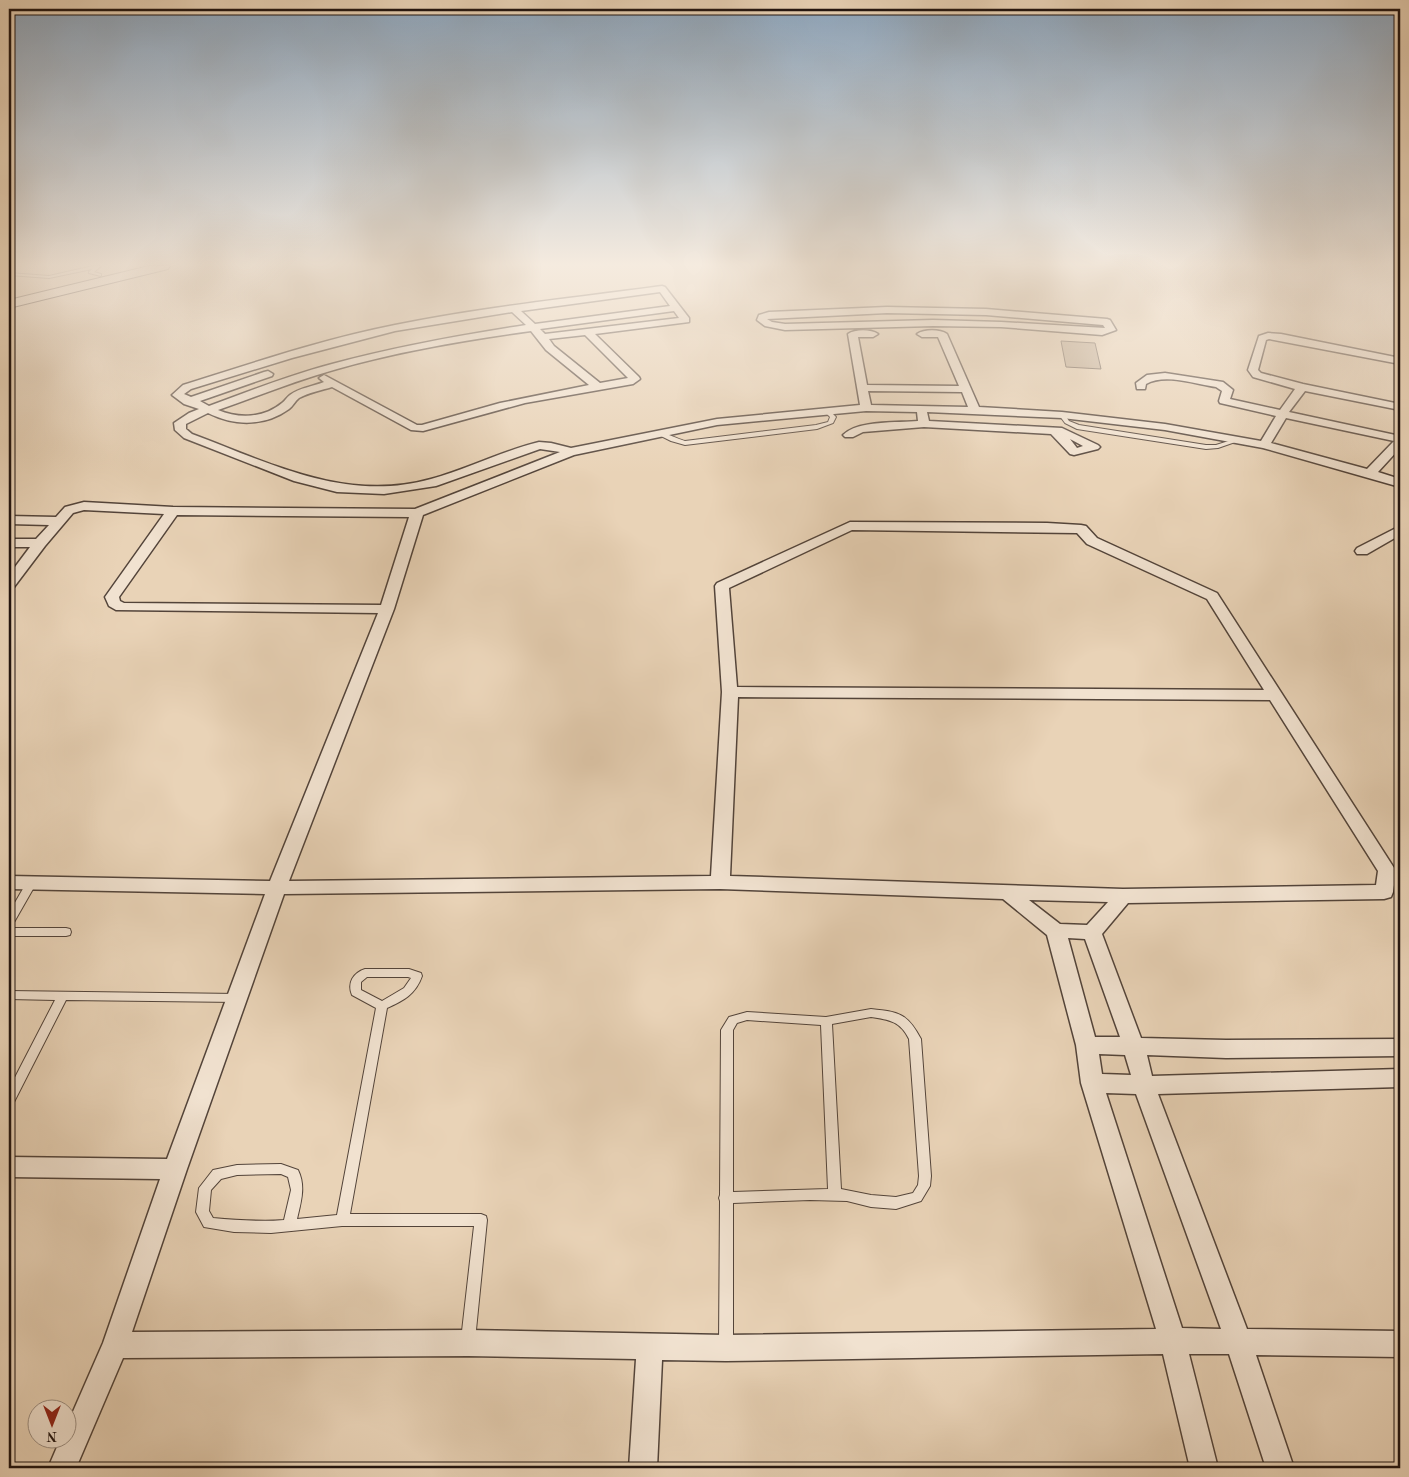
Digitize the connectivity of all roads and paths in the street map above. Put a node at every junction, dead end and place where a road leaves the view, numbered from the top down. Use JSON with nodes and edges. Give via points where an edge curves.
{"nodes":[{"id":1,"x":369,"y":335,"type":"edge"},
{"id":2,"x":484,"y":335,"type":"edge"},
{"id":3,"x":540,"y":335,"type":"edge"},
{"id":4,"x":562,"y":335,"type":"edge"},
{"id":5,"x":591,"y":335,"type":"edge"},
{"id":6,"x":853,"y":335,"type":"edge"},
{"id":7,"x":942,"y":335,"type":"edge"},
{"id":8,"x":543,"y":337,"type":"junction"},
{"id":9,"x":288,"y":356,"type":"junction"},
{"id":10,"x":1400,"y":361,"type":"edge"},
{"id":11,"x":300,"y":364,"type":"junction"},
{"id":12,"x":314,"y":373,"type":"junction"},
{"id":13,"x":333,"y":383,"type":"junction"},
{"id":14,"x":596,"y":386,"type":"junction"},
{"id":15,"x":1141,"y":387,"type":"dead end"},
{"id":16,"x":1302,"y":387,"type":"junction"},
{"id":17,"x":863,"y":388,"type":"junction"},
{"id":18,"x":965,"y":389,"type":"junction"},
{"id":19,"x":188,"y":402,"type":"junction"},
{"id":20,"x":1254,"y":407,"type":"joint"},
{"id":21,"x":1400,"y":407,"type":"edge"},
{"id":22,"x":866,"y":408,"type":"junction"},
{"id":23,"x":921,"y":409,"type":"junction"},
{"id":24,"x":207,"y":410,"type":"junction"},
{"id":25,"x":975,"y":410,"type":"junction"},
{"id":26,"x":1283,"y":413,"type":"junction"},
{"id":27,"x":924,"y":424,"type":"junction"},
{"id":28,"x":1275,"y":426,"type":"joint"},
{"id":29,"x":1052,"y":431,"type":"junction"},
{"id":30,"x":848,"y":436,"type":"dead end"},
{"id":31,"x":1400,"y":441,"type":"edge"},
{"id":32,"x":1264,"y":445,"type":"junction"},
{"id":33,"x":572,"y":452,"type":"junction"},
{"id":34,"x":1074,"y":452,"type":"joint"},
{"id":35,"x":1370,"y":473,"type":"junction"},
{"id":36,"x":1400,"y":483,"type":"edge"},
{"id":37,"x":173,"y":511,"type":"junction"},
{"id":38,"x":417,"y":513,"type":"junction"},
{"id":39,"x":9,"y":520,"type":"edge"},
{"id":40,"x":61,"y":521,"type":"junction"},
{"id":41,"x":1400,"y":530,"type":"edge"},
{"id":42,"x":9,"y":543,"type":"edge"},
{"id":43,"x":40,"y":544,"type":"junction"},
{"id":44,"x":1362,"y":550,"type":"dead end"},
{"id":45,"x":9,"y":584,"type":"edge"},
{"id":46,"x":387,"y":609,"type":"junction"},
{"id":47,"x":730,"y":692,"type":"junction"},
{"id":48,"x":1276,"y":695,"type":"junction"},
{"id":49,"x":9,"y":882,"type":"edge"},
{"id":50,"x":32,"y":882,"type":"junction"},
{"id":51,"x":720,"y":882,"type":"junction"},
{"id":52,"x":277,"y":888,"type":"junction"},
{"id":53,"x":1007,"y":893,"type":"junction"},
{"id":54,"x":1123,"y":896,"type":"junction"},
{"id":55,"x":9,"y":921,"type":"edge"},
{"id":56,"x":1056,"y":931,"type":"junction"},
{"id":57,"x":9,"y":932,"type":"edge"},
{"id":58,"x":66,"y":932,"type":"dead end"},
{"id":59,"x":1092,"y":932,"type":"junction"},
{"id":60,"x":9,"y":995,"type":"edge"},
{"id":61,"x":63,"y":995,"type":"junction"},
{"id":62,"x":238,"y":998,"type":"junction"},
{"id":63,"x":382,"y":1006,"type":"junction"},
{"id":64,"x":826,"y":1021,"type":"junction"},
{"id":65,"x":1087,"y":1045,"type":"junction"},
{"id":66,"x":1400,"y":1047,"type":"edge"},
{"id":67,"x":1134,"y":1048,"type":"junction"},
{"id":68,"x":1400,"y":1078,"type":"edge"},
{"id":69,"x":1092,"y":1083,"type":"junction"},
{"id":70,"x":1144,"y":1084,"type":"junction"},
{"id":71,"x":9,"y":1100,"type":"edge"},
{"id":72,"x":9,"y":1167,"type":"edge"},
{"id":73,"x":175,"y":1169,"type":"junction"},
{"id":74,"x":835,"y":1195,"type":"junction"},
{"id":75,"x":726,"y":1198,"type":"junction"},
{"id":76,"x":342,"y":1220,"type":"junction"},
{"id":77,"x":289,"y":1225,"type":"junction"},
{"id":78,"x":468,"y":1342,"type":"junction"},
{"id":79,"x":1173,"y":1342,"type":"junction"},
{"id":80,"x":1238,"y":1342,"type":"junction"},
{"id":81,"x":1400,"y":1344,"type":"edge"},
{"id":82,"x":115,"y":1345,"type":"junction"},
{"id":83,"x":650,"y":1346,"type":"junction"},
{"id":84,"x":726,"y":1348,"type":"junction"},
{"id":85,"x":62,"y":1468,"type":"edge"},
{"id":86,"x":643,"y":1468,"type":"edge"},
{"id":87,"x":1204,"y":1468,"type":"edge"},
{"id":88,"x":1280,"y":1468,"type":"edge"}],
"edges":[{"from":1,"to":9,"type":"street"},
{"from":2,"to":12,"type":"street","via":[[354,361]]},
{"from":3,"to":8,"type":"street"},
{"from":4,"to":8,"type":"street"},
{"from":5,"to":14,"type":"street","via":[[635,379]]},
{"from":6,"to":17,"type":"street"},
{"from":7,"to":18,"type":"street"},
{"from":8,"to":14,"type":"street","via":[[550,348]]},
{"from":9,"to":11,"type":"street"},
{"from":9,"to":19,"type":"street","via":[[187,387],[177,395]]},
{"from":10,"to":16,"type":"street","via":[[1281,337],[1262,338],[1253,370],[1257,375]]},
{"from":11,"to":12,"type":"street"},
{"from":11,"to":19,"type":"street"},
{"from":12,"to":13,"type":"street"},
{"from":12,"to":24,"type":"street"},
{"from":13,"to":14,"type":"street","via":[[415,428],[459,417],[504,416],[529,410],[549,395]]},
{"from":13,"to":24,"type":"street","via":[[295,396],[272,414],[251,420],[227,418]]},
{"from":15,"to":20,"type":"street","via":[[1142,383],[1157,376],[1220,384],[1228,390],[1224,401]]},
{"from":16,"to":21,"type":"street"},
{"from":16,"to":26,"type":"street"},
{"from":17,"to":18,"type":"street"},
{"from":17,"to":22,"type":"street"},
{"from":18,"to":25,"type":"street"},
{"from":19,"to":24,"type":"street"},
{"from":20,"to":26,"type":"street"},
{"from":22,"to":23,"type":"street"},
{"from":22,"to":33,"type":"street","via":[[717,422]]},
{"from":23,"to":25,"type":"street"},
{"from":23,"to":27,"type":"street"},
{"from":24,"to":33,"type":"street","via":[[180,423],[180,430],[188,436],[298,478],[337,488],[384,490],[432,482],[539,445]]},
{"from":25,"to":32,"type":"street","via":[[1062,415],[1165,427]]},
{"from":26,"to":28,"type":"street"},
{"from":26,"to":31,"type":"street"},
{"from":27,"to":29,"type":"street"},
{"from":27,"to":30,"type":"street","via":[[861,429]]},
{"from":28,"to":32,"type":"street"},
{"from":29,"to":34,"type":"street","via":[[1062,437]]},
{"from":29,"to":34,"type":"street","via":[[1062,431],[1094,447]]},
{"from":31,"to":35,"type":"street"},
{"from":32,"to":35,"type":"street"},
{"from":33,"to":38,"type":"street"},
{"from":35,"to":36,"type":"street"},
{"from":37,"to":38,"type":"street"},
{"from":37,"to":40,"type":"street","via":[[84,506],[69,510]]},
{"from":37,"to":46,"type":"street","via":[[112,597],[114,603],[131,608]]},
{"from":38,"to":46,"type":"street"},
{"from":39,"to":40,"type":"street"},
{"from":40,"to":43,"type":"street"},
{"from":41,"to":44,"type":"street"},
{"from":42,"to":43,"type":"street"},
{"from":43,"to":45,"type":"street"},
{"from":46,"to":52,"type":"street"},
{"from":47,"to":48,"type":"street"},
{"from":47,"to":48,"type":"street","via":[[722,586],[850,526],[1027,526],[1080,529],[1092,541],[1212,596]]},
{"from":47,"to":51,"type":"street"},
{"from":48,"to":54,"type":"street","via":[[1387,871],[1384,892]]},
{"from":49,"to":50,"type":"street"},
{"from":50,"to":52,"type":"street"},
{"from":50,"to":55,"type":"lane"},
{"from":51,"to":52,"type":"street"},
{"from":51,"to":53,"type":"street"},
{"from":52,"to":62,"type":"street"},
{"from":53,"to":54,"type":"street"},
{"from":53,"to":56,"type":"street"},
{"from":54,"to":59,"type":"street"},
{"from":56,"to":59,"type":"street"},
{"from":56,"to":65,"type":"street"},
{"from":57,"to":58,"type":"lane"},
{"from":59,"to":67,"type":"street"},
{"from":60,"to":61,"type":"lane"},
{"from":61,"to":62,"type":"lane"},
{"from":61,"to":71,"type":"lane"},
{"from":62,"to":73,"type":"street"},
{"from":63,"to":63,"type":"lane","via":[[356,992],[356,980],[365,972],[417,976],[415,984],[402,996]]},
{"from":63,"to":76,"type":"lane"},
{"from":64,"to":74,"type":"lane"},
{"from":64,"to":74,"type":"lane","via":[[871,1013],[894,1016],[908,1026],[915,1039],[924,1176],[924,1186],[917,1197],[896,1204]]},
{"from":64,"to":75,"type":"lane","via":[[748,1016],[733,1020],[726,1030]]},
{"from":65,"to":67,"type":"street"},
{"from":65,"to":69,"type":"street"},
{"from":66,"to":67,"type":"street"},
{"from":67,"to":70,"type":"street"},
{"from":68,"to":70,"type":"street"},
{"from":69,"to":70,"type":"street"},
{"from":69,"to":79,"type":"street"},
{"from":70,"to":80,"type":"street"},
{"from":72,"to":73,"type":"street"},
{"from":73,"to":82,"type":"street"},
{"from":74,"to":75,"type":"lane"},
{"from":75,"to":84,"type":"lane"},
{"from":76,"to":77,"type":"lane"},
{"from":76,"to":78,"type":"lane","via":[[481,1220]]},
{"from":77,"to":77,"type":"lane","via":[[209,1223],[202,1212],[205,1188],[217,1174],[237,1170],[281,1169],[294,1174],[297,1190]]},
{"from":78,"to":82,"type":"street"},
{"from":78,"to":83,"type":"street"},
{"from":79,"to":80,"type":"street"},
{"from":79,"to":84,"type":"street"},
{"from":79,"to":87,"type":"street"},
{"from":80,"to":81,"type":"street"},
{"from":80,"to":88,"type":"street"},
{"from":82,"to":85,"type":"street"},
{"from":83,"to":84,"type":"street"},
{"from":83,"to":86,"type":"street"}]}
